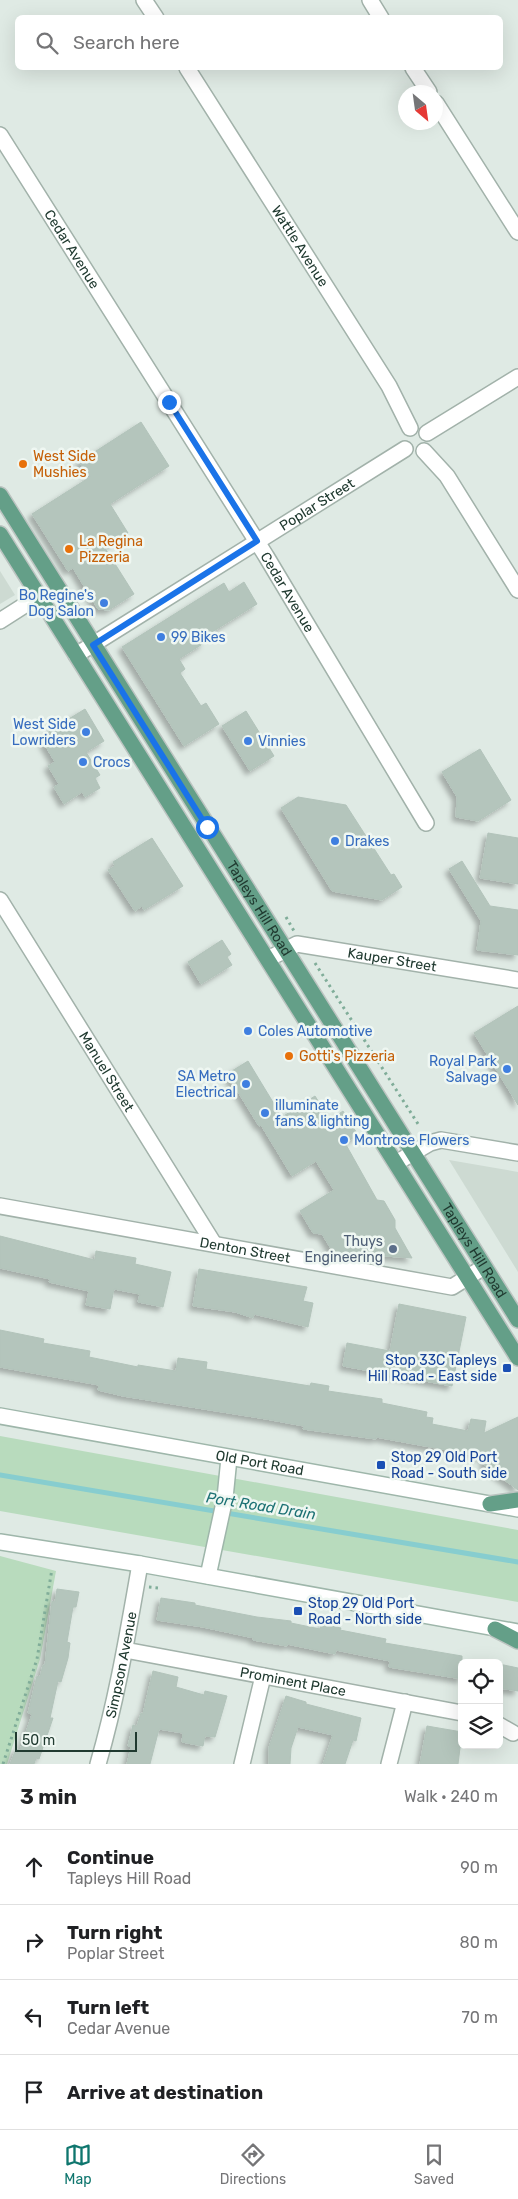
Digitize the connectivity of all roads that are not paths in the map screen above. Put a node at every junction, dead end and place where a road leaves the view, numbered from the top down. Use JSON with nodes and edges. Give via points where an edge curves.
{"nodes":[{"id":1,"x":144,"y":0,"type":"edge"},
{"id":2,"x":370,"y":0,"type":"edge"},
{"id":3,"x":154,"y":15,"type":"edge"},
{"id":4,"x":379,"y":15,"type":"edge"},
{"id":5,"x":188,"y":70,"type":"edge"},
{"id":6,"x":414,"y":70,"type":"edge"},
{"id":7,"x":424,"y":85,"type":"edge"},
{"id":8,"x":443,"y":114,"type":"edge"},
{"id":9,"x":0,"y":135,"type":"edge"},
{"id":10,"x":518,"y":232,"type":"edge"},
{"id":11,"x":518,"y":377,"type":"edge"},
{"id":12,"x":410,"y":428,"type":"junction"},
{"id":13,"x":427,"y":433,"type":"junction"},
{"id":14,"x":406,"y":449,"type":"junction"},
{"id":15,"x":424,"y":451,"type":"junction"},
{"id":16,"x":0,"y":495,"type":"edge"},
{"id":17,"x":0,"y":534,"type":"edge"},
{"id":18,"x":257,"y":541,"type":"junction"},
{"id":19,"x":518,"y":590,"type":"edge"},
{"id":20,"x":39,"y":596,"type":"junction"},
{"id":21,"x":0,"y":621,"type":"edge"},
{"id":22,"x":93,"y":645,"type":"junction"},
{"id":23,"x":76,"y":655,"type":"junction"},
{"id":24,"x":426,"y":823,"type":"dead end"},
{"id":25,"x":0,"y":900,"type":"edge"},
{"id":26,"x":285,"y":949,"type":"junction"},
{"id":27,"x":268,"y":959,"type":"junction"},
{"id":28,"x":518,"y":980,"type":"edge"},
{"id":29,"x":518,"y":1153,"type":"edge"},
{"id":30,"x":412,"y":1154,"type":"junction"},
{"id":31,"x":396,"y":1163,"type":"junction"},
{"id":32,"x":0,"y":1206,"type":"edge"},
{"id":33,"x":214,"y":1244,"type":"junction"},
{"id":34,"x":484,"y":1267,"type":"junction"},
{"id":35,"x":468,"y":1278,"type":"junction"},
{"id":36,"x":518,"y":1320,"type":"edge"},
{"id":37,"x":518,"y":1358,"type":"edge"},
{"id":38,"x":0,"y":1416,"type":"edge"},
{"id":39,"x":228,"y":1458,"type":"junction"},
{"id":40,"x":518,"y":1500,"type":"edge"},
{"id":41,"x":490,"y":1504,"type":"junction"},
{"id":42,"x":518,"y":1509,"type":"edge"},
{"id":43,"x":0,"y":1542,"type":"edge"},
{"id":44,"x":140,"y":1564,"type":"junction"},
{"id":45,"x":208,"y":1576,"type":"junction"},
{"id":46,"x":494,"y":1629,"type":"junction"},
{"id":47,"x":518,"y":1632,"type":"edge"},
{"id":48,"x":518,"y":1641,"type":"edge"},
{"id":49,"x":125,"y":1650,"type":"junction"},
{"id":50,"x":263,"y":1676,"type":"junction"},
{"id":51,"x":405,"y":1702,"type":"junction"},
{"id":52,"x":458,"y":1712,"type":"edge"},
{"id":53,"x":503,"y":1727,"type":"edge"},
{"id":54,"x":513,"y":1733,"type":"dead end"},
{"id":55,"x":98,"y":1764,"type":"edge"},
{"id":56,"x":242,"y":1764,"type":"edge"},
{"id":57,"x":389,"y":1764,"type":"edge"}],
"edges":[{"from":1,"to":3,"type":"street"},
{"from":2,"to":4,"type":"street"},
{"from":5,"to":12,"type":"street","name":"Wattle Avenue","via":[[389,386]]},
{"from":6,"to":7,"type":"street"},
{"from":8,"to":10,"type":"street"},
{"from":9,"to":18,"type":"street","name":"Cedar Avenue"},
{"from":11,"to":13,"type":"street"},
{"from":12,"to":13,"type":"street","via":[[418,427]]},
{"from":12,"to":14,"type":"street","via":[[403,437]]},
{"from":13,"to":15,"type":"street","via":[[429,443]]},
{"from":14,"to":15,"type":"street","via":[[412,453]]},
{"from":14,"to":18,"type":"street","name":"Poplar Street"},
{"from":15,"to":19,"type":"street","via":[[447,476]]},
{"from":16,"to":22,"type":"main road","name":"Tapleys Hill Road"},
{"from":17,"to":20,"type":"main road","name":"Tapleys Hill Road"},
{"from":18,"to":22,"type":"street","name":"Poplar Street"},
{"from":18,"to":24,"type":"street","name":"Cedar Avenue"},
{"from":20,"to":21,"type":"street"},
{"from":20,"to":23,"type":"main road","name":"Tapleys Hill Road"},
{"from":22,"to":23,"type":"street","name":"Poplar Street"},
{"from":22,"to":26,"type":"main road","name":"Tapleys Hill Road"},
{"from":23,"to":27,"type":"main road","name":"Tapleys Hill Road"},
{"from":25,"to":33,"type":"street","name":"Manuel Street"},
{"from":26,"to":27,"type":"street","name":"Kauper Street"},
{"from":26,"to":28,"type":"street","name":"Kauper Street","via":[[303,944]]},
{"from":26,"to":30,"type":"main road","name":"Tapleys Hill Road"},
{"from":27,"to":31,"type":"main road","name":"Tapleys Hill Road"},
{"from":29,"to":30,"type":"street","via":[[441,1140]]},
{"from":30,"to":31,"type":"street"},
{"from":30,"to":34,"type":"main road","name":"Tapleys Hill Road"},
{"from":31,"to":35,"type":"main road","name":"Tapleys Hill Road"},
{"from":32,"to":33,"type":"street","name":"Denton Street"},
{"from":33,"to":35,"type":"street","name":"Denton Street","via":[[452,1287]]},
{"from":34,"to":35,"type":"street","name":"Denton Street"},
{"from":34,"to":36,"type":"main road","name":"Tapleys Hill Road"},
{"from":35,"to":37,"type":"main road","name":"Tapleys Hill Road"},
{"from":38,"to":39,"type":"street","name":"Old Port Road"},
{"from":39,"to":41,"type":"street","name":"Old Port Road"},
{"from":39,"to":45,"type":"street","via":[[225,1498]]},
{"from":40,"to":41,"type":"main road"},
{"from":41,"to":42,"type":"street","name":"Old Port Road"},
{"from":43,"to":44,"type":"street"},
{"from":44,"to":45,"type":"street"},
{"from":44,"to":49,"type":"street","name":"Simpson Avenue"},
{"from":45,"to":46,"type":"street"},
{"from":46,"to":47,"type":"street"},
{"from":46,"to":48,"type":"main road"},
{"from":49,"to":50,"type":"street","name":"Prominent Place"},
{"from":49,"to":55,"type":"street","name":"Simpson Avenue"},
{"from":50,"to":51,"type":"street","name":"Prominent Place"},
{"from":50,"to":56,"type":"street"},
{"from":51,"to":52,"type":"street","name":"Prominent Place"},
{"from":51,"to":57,"type":"street"},
{"from":53,"to":54,"type":"street"}]}
